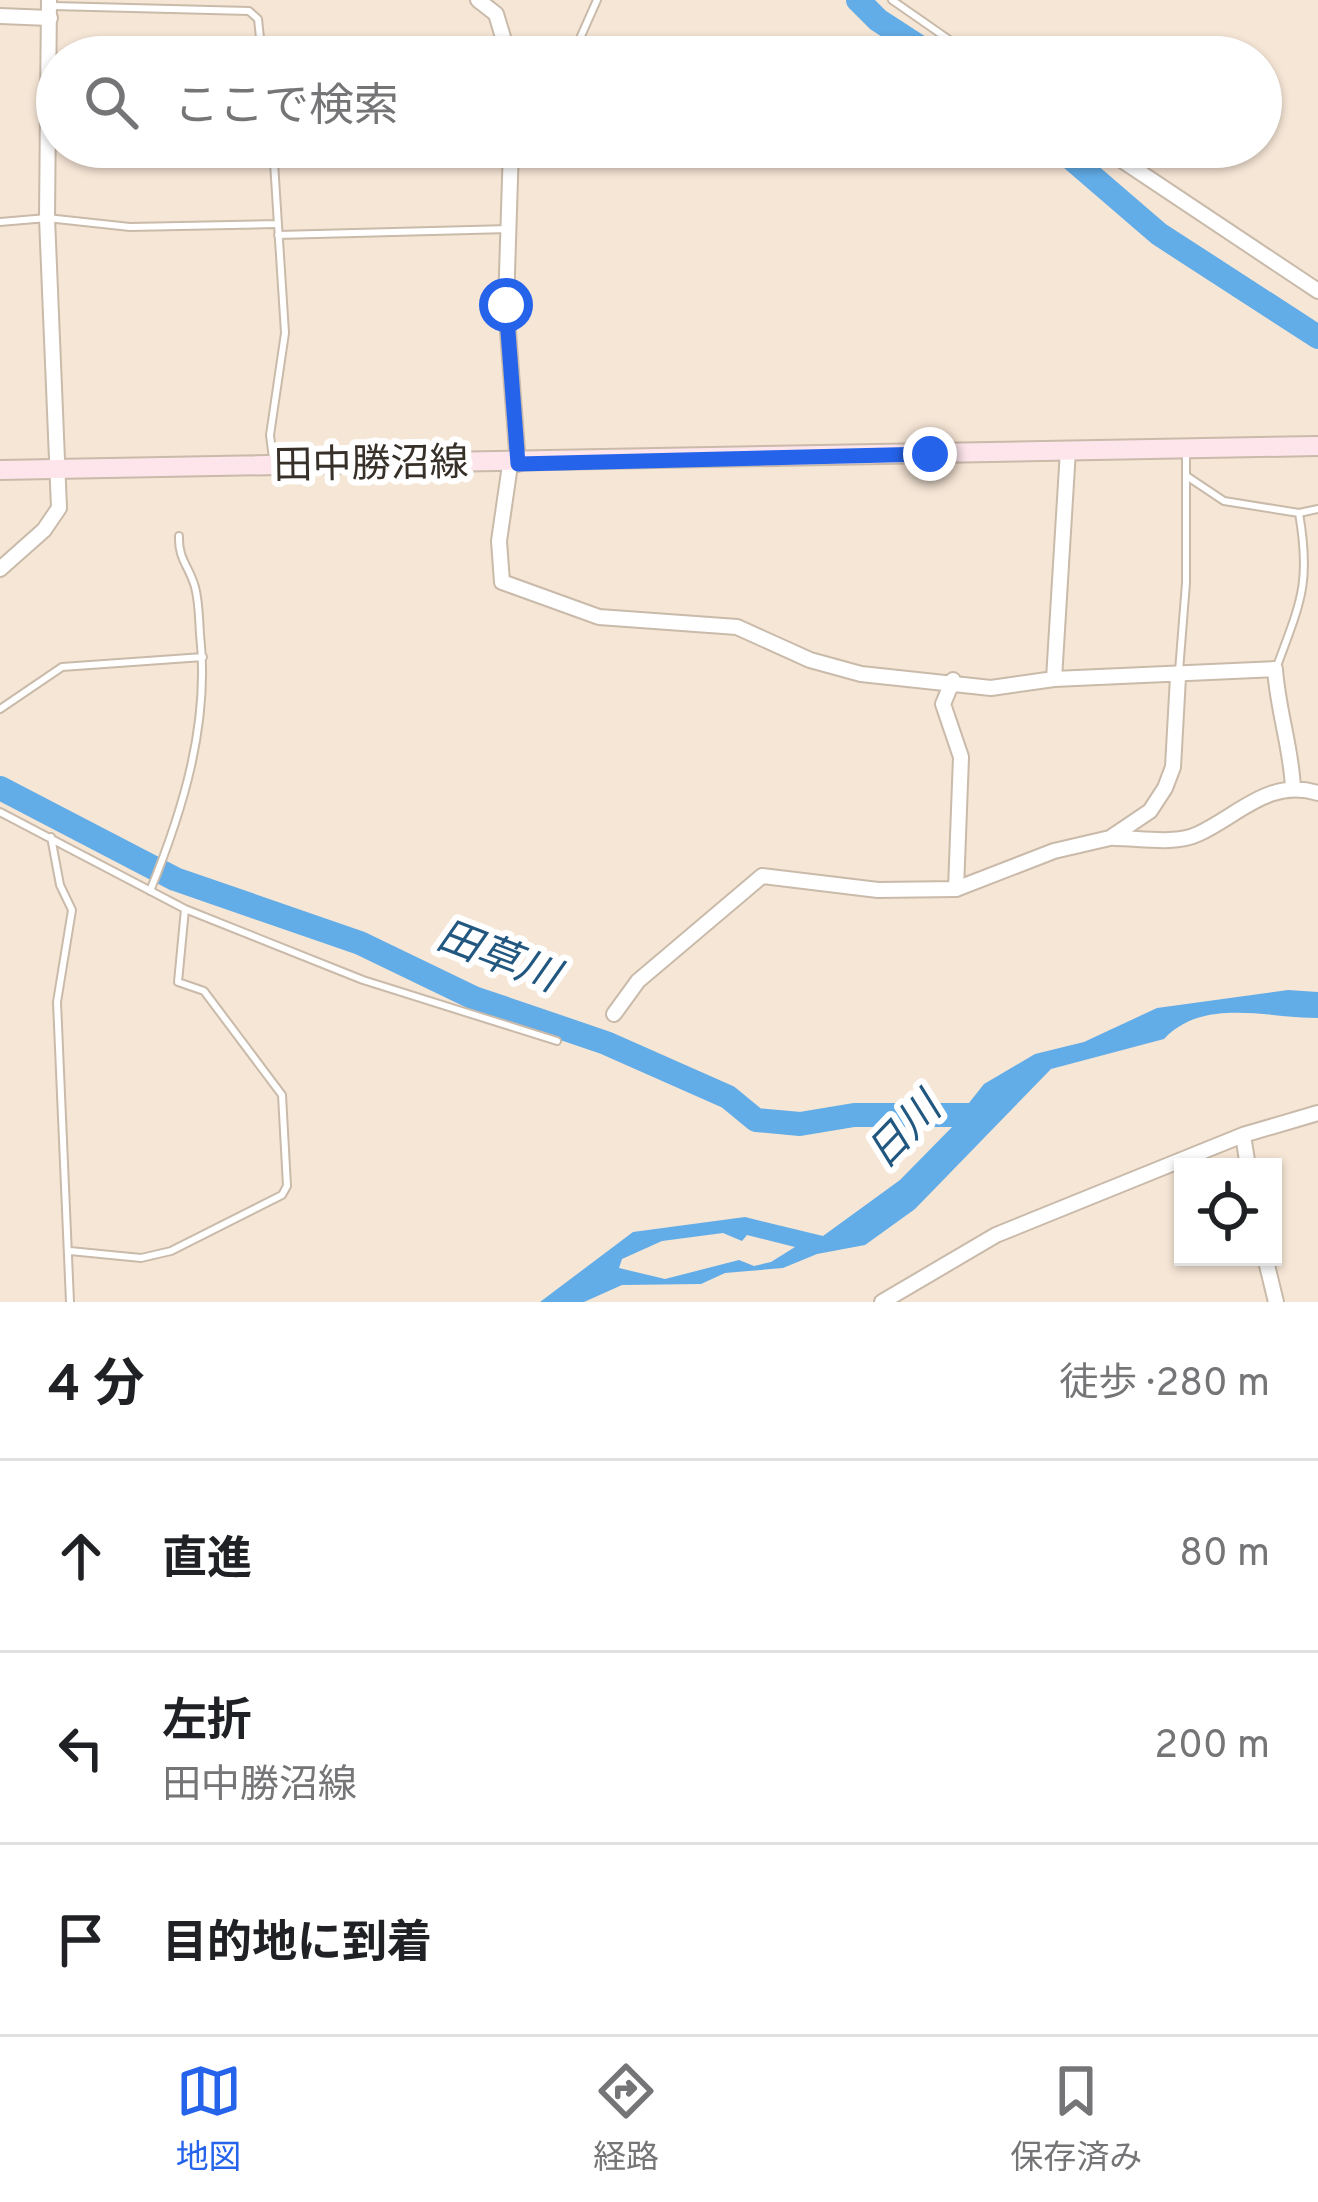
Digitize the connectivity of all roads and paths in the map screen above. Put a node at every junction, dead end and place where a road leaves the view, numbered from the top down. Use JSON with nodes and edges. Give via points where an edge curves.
{"nodes":[{"id":1,"x":478,"y":0,"type":"edge"},
{"id":2,"x":597,"y":0,"type":"edge"},
{"id":3,"x":892,"y":0,"type":"edge"},
{"id":4,"x":49,"y":8,"type":"edge"},
{"id":5,"x":0,"y":16,"type":"edge"},
{"id":6,"x":260,"y":36,"type":"edge"},
{"id":7,"x":503,"y":36,"type":"edge"},
{"id":8,"x":581,"y":36,"type":"edge"},
{"id":9,"x":944,"y":36,"type":"edge"},
{"id":10,"x":47,"y":168,"type":"edge"},
{"id":11,"x":273,"y":168,"type":"edge"},
{"id":12,"x":510,"y":168,"type":"edge"},
{"id":13,"x":1134,"y":168,"type":"edge"},
{"id":14,"x":47,"y":218,"type":"junction"},
{"id":15,"x":0,"y":222,"type":"edge"},
{"id":16,"x":275,"y":224,"type":"junction"},
{"id":17,"x":509,"y":229,"type":"junction"},
{"id":18,"x":278,"y":235,"type":"junction"},
{"id":19,"x":1318,"y":291,"type":"edge"},
{"id":20,"x":1318,"y":446,"type":"edge"},
{"id":21,"x":1186,"y":448,"type":"junction"},
{"id":22,"x":1068,"y":451,"type":"junction"},
{"id":23,"x":514,"y":464,"type":"junction"},
{"id":24,"x":275,"y":468,"type":"junction"},
{"id":25,"x":0,"y":470,"type":"edge"},
{"id":26,"x":58,"y":470,"type":"junction"},
{"id":27,"x":1188,"y":477,"type":"junction"},
{"id":28,"x":1318,"y":509,"type":"edge"},
{"id":29,"x":1299,"y":513,"type":"junction"},
{"id":30,"x":179,"y":536,"type":"dead end"},
{"id":31,"x":0,"y":569,"type":"edge"},
{"id":32,"x":203,"y":657,"type":"junction"},
{"id":33,"x":1275,"y":669,"type":"junction"},
{"id":34,"x":1178,"y":677,"type":"junction"},
{"id":35,"x":1054,"y":679,"type":"junction"},
{"id":36,"x":953,"y":680,"type":"junction"},
{"id":37,"x":0,"y":709,"type":"edge"},
{"id":38,"x":1293,"y":788,"type":"junction"},
{"id":39,"x":1318,"y":793,"type":"edge"},
{"id":40,"x":0,"y":812,"type":"edge"},
{"id":41,"x":51,"y":837,"type":"junction"},
{"id":42,"x":1110,"y":838,"type":"junction"},
{"id":43,"x":151,"y":888,"type":"junction"},
{"id":44,"x":956,"y":889,"type":"junction"},
{"id":45,"x":185,"y":909,"type":"junction"},
{"id":46,"x":614,"y":1014,"type":"dead end"},
{"id":47,"x":557,"y":1041,"type":"dead end"},
{"id":48,"x":1318,"y":1113,"type":"edge"},
{"id":49,"x":1243,"y":1136,"type":"junction"},
{"id":50,"x":1247,"y":1158,"type":"edge"},
{"id":51,"x":70,"y":1251,"type":"junction"},
{"id":52,"x":1267,"y":1266,"type":"edge"},
{"id":53,"x":70,"y":1302,"type":"edge"},
{"id":54,"x":882,"y":1302,"type":"edge"},
{"id":55,"x":1276,"y":1302,"type":"edge"}],
"edges":[{"from":1,"to":7,"type":"street","via":[[496,14]]},
{"from":2,"to":8,"type":"lane"},
{"from":3,"to":9,"type":"lane"},
{"from":4,"to":5,"type":"street"},
{"from":4,"to":6,"type":"lane","via":[[249,11]]},
{"from":10,"to":14,"type":"street"},
{"from":11,"to":16,"type":"lane"},
{"from":12,"to":17,"type":"street"},
{"from":13,"to":19,"type":"street"},
{"from":14,"to":15,"type":"lane"},
{"from":14,"to":16,"type":"lane","via":[[130,227]]},
{"from":14,"to":26,"type":"street"},
{"from":16,"to":18,"type":"lane"},
{"from":17,"to":18,"type":"lane"},
{"from":17,"to":23,"type":"street"},
{"from":18,"to":24,"type":"lane","via":[[285,333],[270,435]]},
{"from":20,"to":21,"type":"main road","name":"田中勝沼線"},
{"from":21,"to":22,"type":"main road","name":"田中勝沼線"},
{"from":21,"to":27,"type":"lane"},
{"from":22,"to":23,"type":"main road","name":"田中勝沼線"},
{"from":22,"to":35,"type":"street"},
{"from":23,"to":24,"type":"main road","name":"田中勝沼線"},
{"from":23,"to":36,"type":"street","via":[[499,541],[502,582],[599,617],[737,626],[861,674]]},
{"from":24,"to":26,"type":"main road","name":"田中勝沼線"},
{"from":25,"to":26,"type":"main road","name":"田中勝沼線"},
{"from":26,"to":31,"type":"street","via":[[59,508]]},
{"from":27,"to":29,"type":"lane","via":[[1224,502]]},
{"from":27,"to":34,"type":"lane"},
{"from":28,"to":29,"type":"lane"},
{"from":29,"to":33,"type":"lane","via":[[1305,592]]},
{"from":30,"to":32,"type":"lane","via":[[178,558],[195,585]]},
{"from":32,"to":37,"type":"lane","via":[[62,667]]},
{"from":32,"to":43,"type":"lane","via":[[198,731]]},
{"from":33,"to":34,"type":"street"},
{"from":33,"to":38,"type":"street"},
{"from":34,"to":35,"type":"street"},
{"from":34,"to":42,"type":"street","via":[[1165,788],[1150,811]]},
{"from":35,"to":36,"type":"street","via":[[991,688]]},
{"from":36,"to":44,"type":"street","via":[[944,704],[962,757]]},
{"from":38,"to":39,"type":"street"},
{"from":38,"to":42,"type":"street","via":[[1254,798],[1183,839]]},
{"from":40,"to":41,"type":"lane"},
{"from":41,"to":43,"type":"lane"},
{"from":41,"to":51,"type":"lane","via":[[72,910],[57,1002]]},
{"from":42,"to":44,"type":"street"},
{"from":43,"to":45,"type":"lane"},
{"from":44,"to":46,"type":"street","via":[[878,890],[761,876],[638,981]]},
{"from":45,"to":47,"type":"lane","via":[[363,980]]},
{"from":45,"to":51,"type":"lane","via":[[178,982],[204,991],[282,1095],[287,1186],[170,1251],[141,1258]]},
{"from":48,"to":49,"type":"street"},
{"from":49,"to":50,"type":"street"},
{"from":49,"to":54,"type":"street","via":[[996,1234]]},
{"from":51,"to":53,"type":"lane"},
{"from":52,"to":55,"type":"street"}]}
